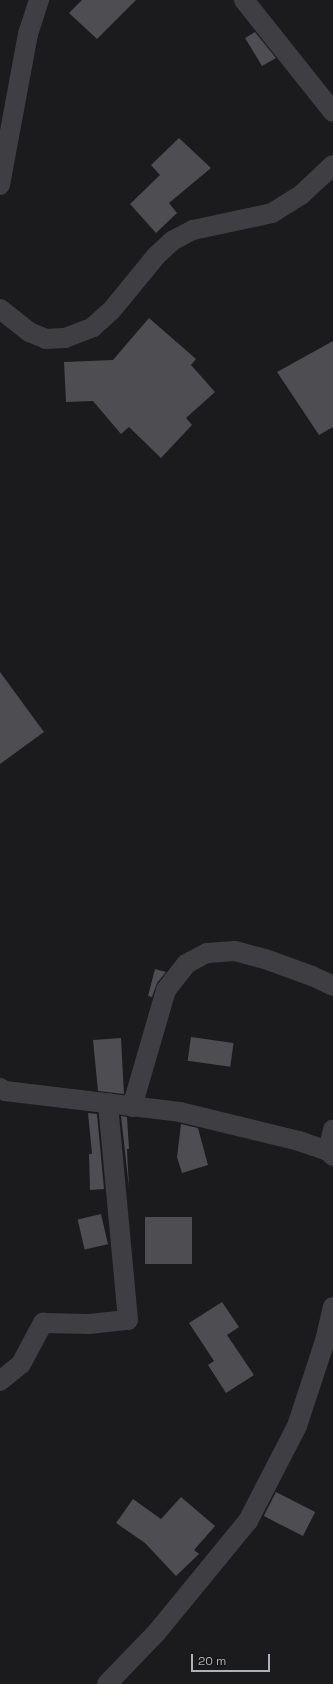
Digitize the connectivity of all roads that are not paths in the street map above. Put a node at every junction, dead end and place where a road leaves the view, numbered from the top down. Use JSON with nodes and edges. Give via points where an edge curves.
{"nodes":[{"id":1,"x":39,"y":0,"type":"edge"},
{"id":2,"x":244,"y":0,"type":"edge"},
{"id":3,"x":333,"y":112,"type":"edge"},
{"id":4,"x":333,"y":165,"type":"edge"},
{"id":5,"x":0,"y":185,"type":"edge"},
{"id":6,"x":0,"y":309,"type":"edge"},
{"id":7,"x":333,"y":986,"type":"edge"},
{"id":8,"x":0,"y":1088,"type":"edge"},
{"id":9,"x":108,"y":1103,"type":"junction"},
{"id":10,"x":132,"y":1107,"type":"junction"},
{"id":11,"x":333,"y":1130,"type":"edge"},
{"id":12,"x":331,"y":1154,"type":"edge"},
{"id":13,"x":333,"y":1307,"type":"edge"},
{"id":14,"x":0,"y":1381,"type":"edge"},
{"id":15,"x":107,"y":1684,"type":"edge"}],
"edges":[{"from":1,"to":5,"type":"street","via":[[28,34]]},
{"from":2,"to":3,"type":"street"},
{"from":4,"to":6,"type":"street","via":[[301,195],[272,213],[193,230],[172,241],[156,256],[111,311],[93,327],[65,338],[46,339],[29,332]]},
{"from":7,"to":10,"type":"street","via":[[312,976],[235,951],[207,953],[186,964],[166,990]]},
{"from":8,"to":9,"type":"street","via":[[6,1091]]},
{"from":9,"to":10,"type":"street"},
{"from":9,"to":14,"type":"street","via":[[128,1320],[90,1324],[43,1322],[20,1364]]},
{"from":10,"to":12,"type":"street","via":[[180,1112],[222,1121],[299,1141]]},
{"from":11,"to":12,"type":"street"},
{"from":13,"to":15,"type":"street","via":[[325,1341],[297,1426],[248,1521],[157,1632]]}]}
